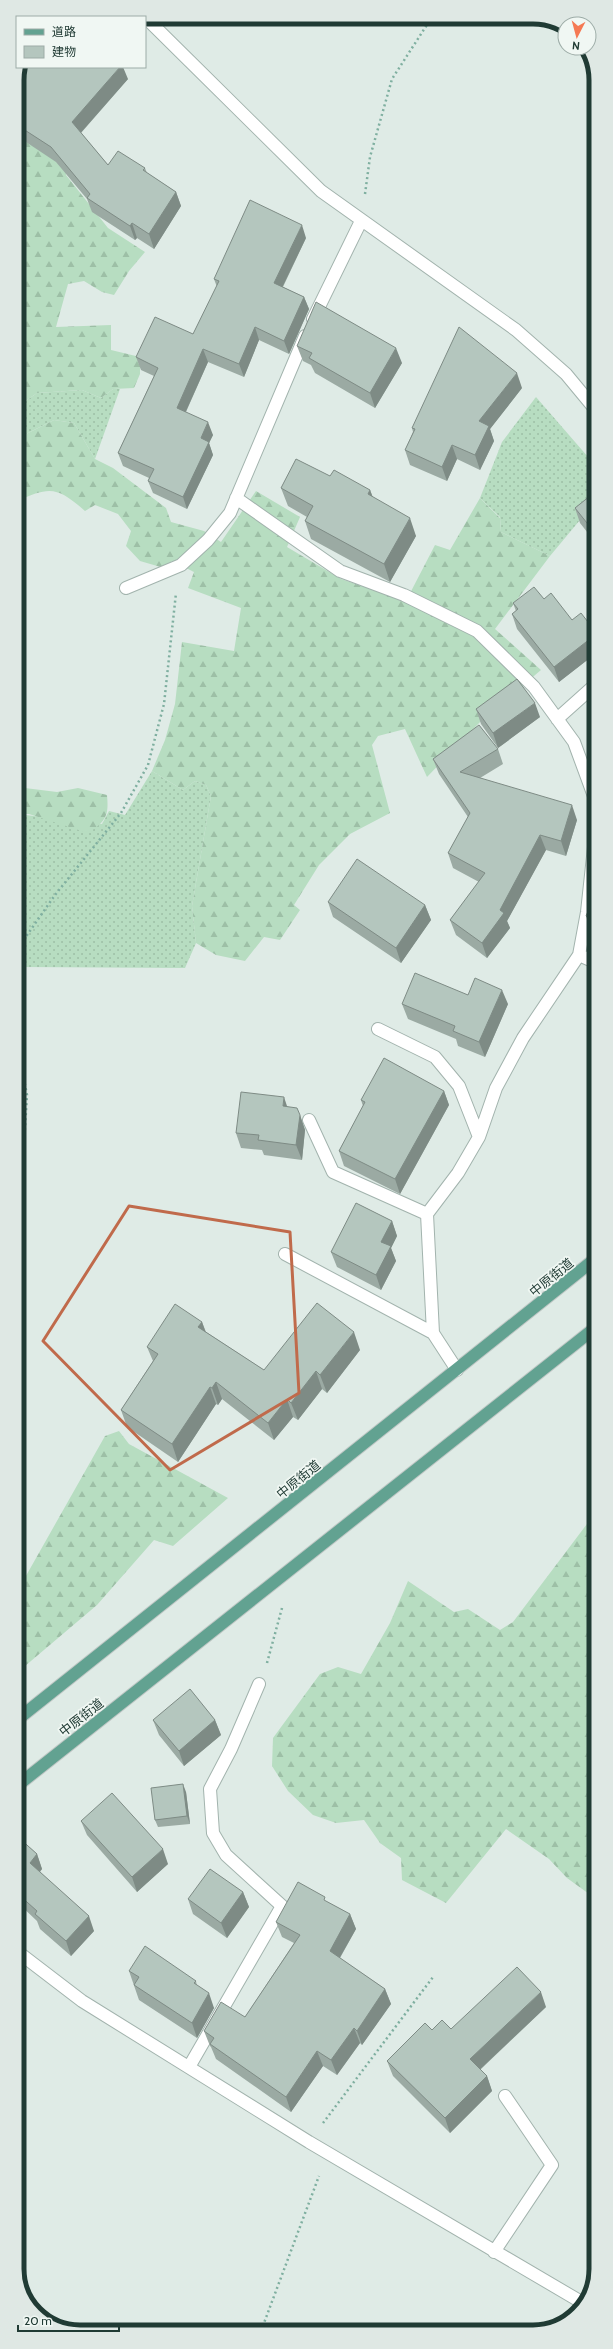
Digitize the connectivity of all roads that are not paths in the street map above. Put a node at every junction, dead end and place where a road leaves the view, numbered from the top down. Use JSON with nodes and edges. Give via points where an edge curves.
{"nodes":[{"id":1,"x":152,"y":24,"type":"edge"},
{"id":2,"x":361,"y":221,"type":"junction"},
{"id":3,"x":589,"y":402,"type":"edge"},
{"id":4,"x":236,"y":498,"type":"junction"},
{"id":5,"x":126,"y":588,"type":"dead end"},
{"id":6,"x":589,"y":690,"type":"edge"},
{"id":7,"x":557,"y":719,"type":"junction"},
{"id":8,"x":589,"y":783,"type":"edge"},
{"id":9,"x":589,"y":894,"type":"edge"},
{"id":10,"x":579,"y":955,"type":"junction"},
{"id":11,"x":589,"y":959,"type":"edge"},
{"id":12,"x":378,"y":1029,"type":"dead end"},
{"id":13,"x":309,"y":1120,"type":"dead end"},
{"id":14,"x":479,"y":1137,"type":"junction"},
{"id":15,"x":427,"y":1214,"type":"junction"},
{"id":16,"x":285,"y":1254,"type":"dead end"},
{"id":17,"x":589,"y":1264,"type":"edge"},
{"id":18,"x":433,"y":1333,"type":"junction"},
{"id":19,"x":589,"y":1334,"type":"edge"},
{"id":20,"x":457,"y":1370,"type":"junction"},
{"id":21,"x":259,"y":1684,"type":"road end"},
{"id":22,"x":24,"y":1714,"type":"edge"},
{"id":23,"x":24,"y":1780,"type":"edge"},
{"id":24,"x":24,"y":1957,"type":"edge"},
{"id":25,"x":190,"y":2067,"type":"junction"},
{"id":26,"x":506,"y":2096,"type":"dead end"},
{"id":27,"x":494,"y":2252,"type":"junction"},
{"id":28,"x":579,"y":2301,"type":"edge"}],
"edges":[{"from":1,"to":2,"type":"street","via":[[321,191]]},
{"from":2,"to":3,"type":"street","via":[[516,330],[566,374]]},
{"from":2,"to":4,"type":"street","via":[[310,324]]},
{"from":4,"to":5,"type":"street","via":[[230,513],[208,540],[180,564]]},
{"from":4,"to":7,"type":"street","via":[[340,571],[404,595],[477,631],[534,687]]},
{"from":6,"to":7,"type":"street"},
{"from":7,"to":8,"type":"street","via":[[574,742]]},
{"from":9,"to":10,"type":"street"},
{"from":10,"to":11,"type":"street"},
{"from":10,"to":14,"type":"street","via":[[523,1038],[496,1088]]},
{"from":12,"to":14,"type":"street","via":[[435,1057],[459,1086]]},
{"from":13,"to":15,"type":"street","via":[[333,1172]]},
{"from":14,"to":15,"type":"street","via":[[458,1173]]},
{"from":15,"to":18,"type":"street"},
{"from":16,"to":18,"type":"street"},
{"from":17,"to":20,"type":"main road","name":"中原街道"},
{"from":18,"to":20,"type":"street"},
{"from":19,"to":23,"type":"main road","name":"中原街道"},
{"from":20,"to":22,"type":"main road","name":"中原街道"},
{"from":21,"to":25,"type":"street","via":[[231,1749],[210,1789],[213,1833],[226,1855],[282,1906]]},
{"from":24,"to":25,"type":"street","via":[[82,2001]]},
{"from":25,"to":27,"type":"street","via":[[328,2154]]},
{"from":26,"to":27,"type":"street","via":[[552,2165]]},
{"from":27,"to":28,"type":"street"}]}
